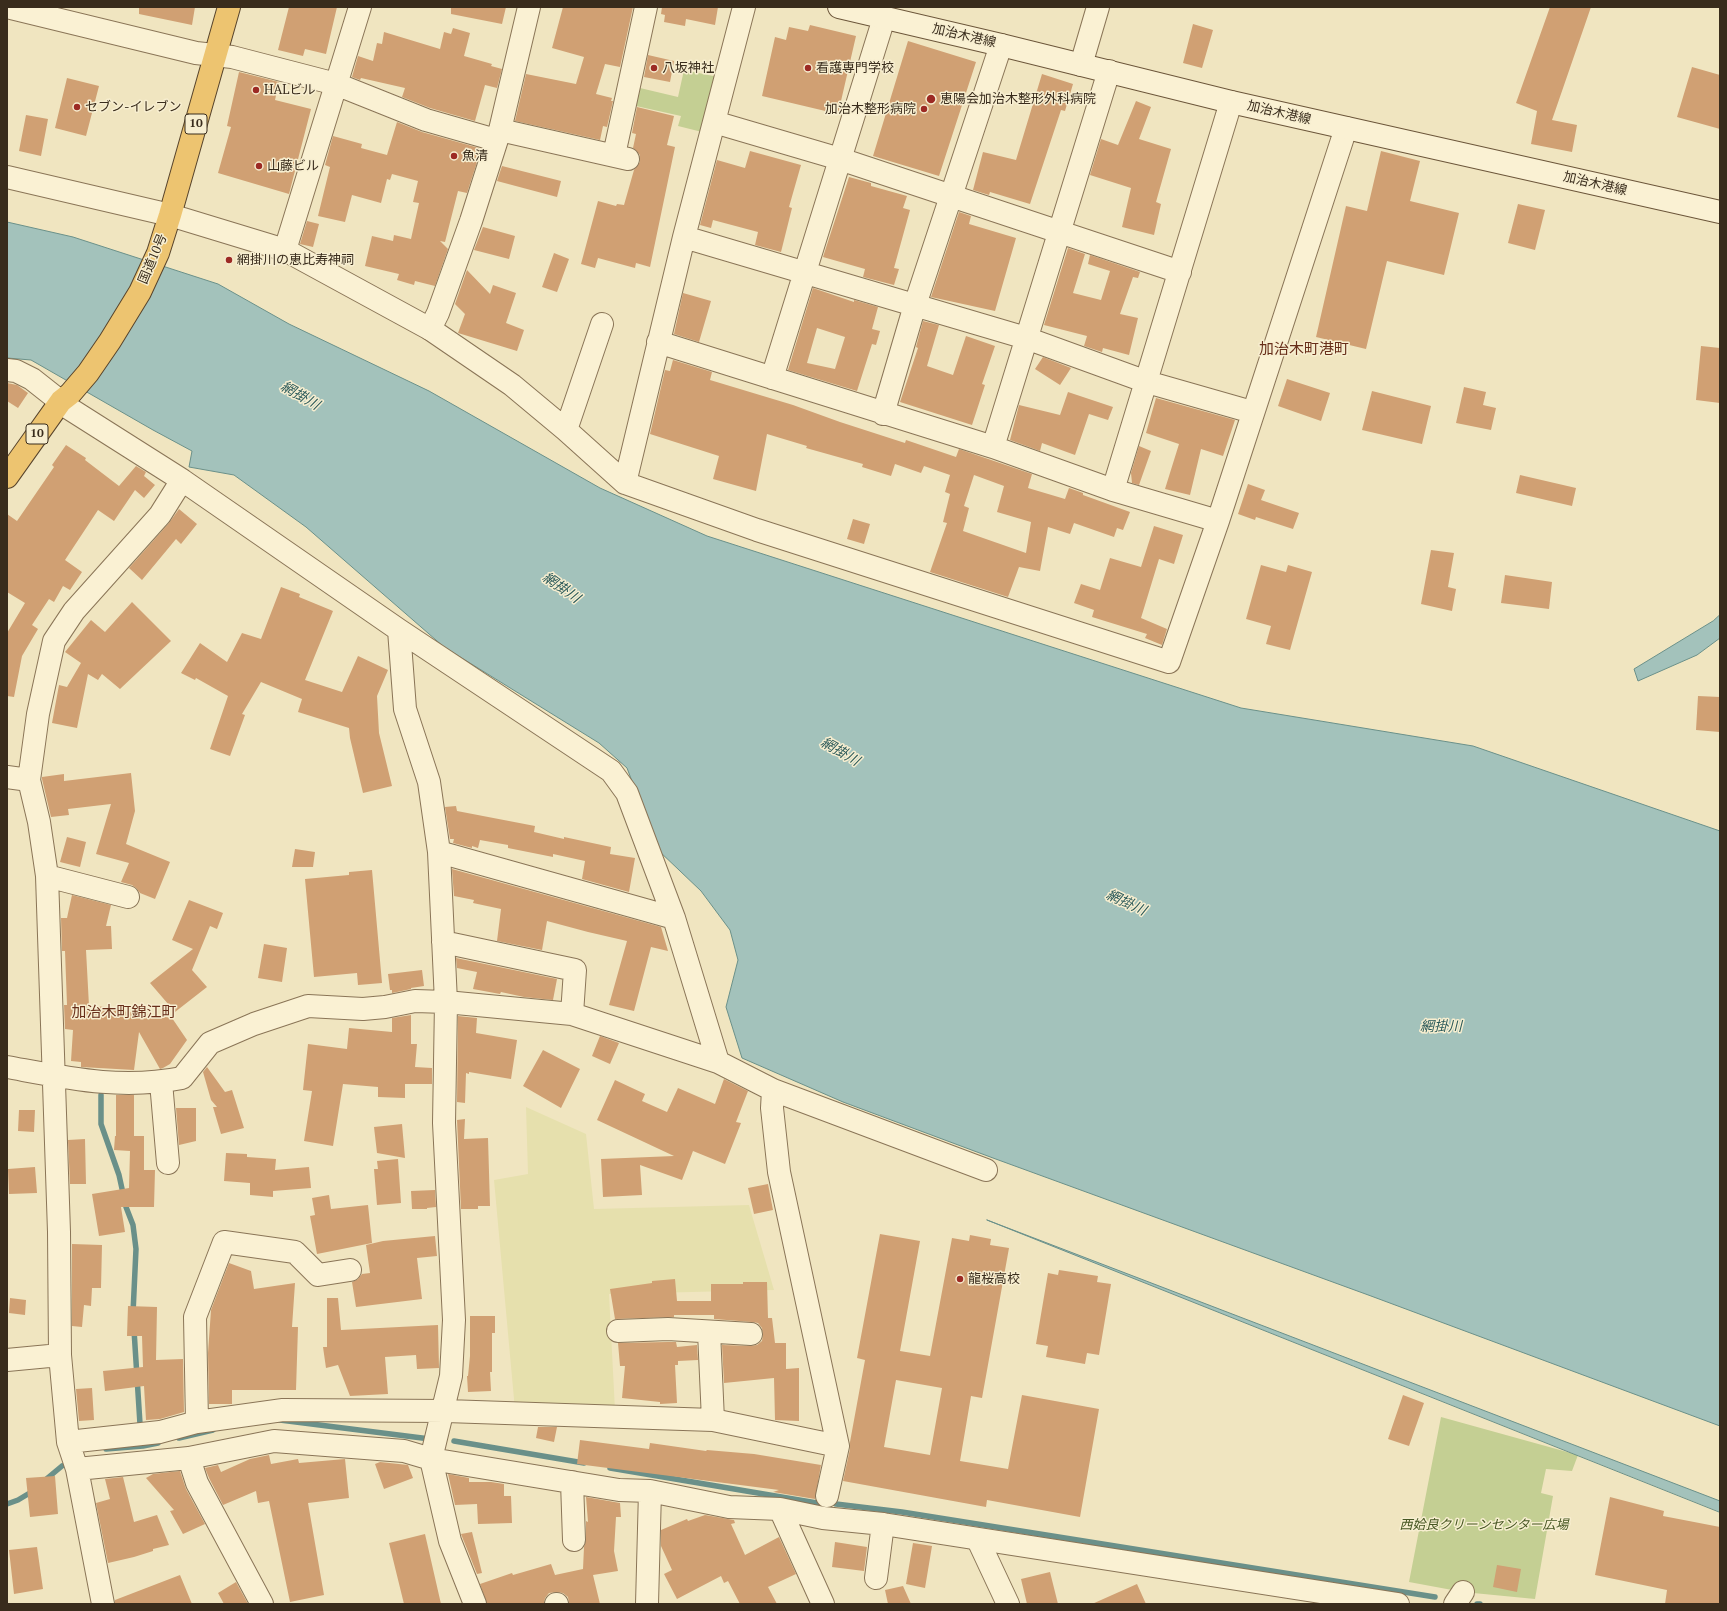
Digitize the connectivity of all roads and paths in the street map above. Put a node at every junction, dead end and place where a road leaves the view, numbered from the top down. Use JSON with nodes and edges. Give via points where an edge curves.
{"nodes":[{"id":1,"x":7,"y":7,"type":"edge"},
{"id":2,"x":228,"y":7,"type":"edge"},
{"id":3,"x":360,"y":7,"type":"edge"},
{"id":4,"x":529,"y":7,"type":"edge"},
{"id":5,"x":646,"y":7,"type":"edge"},
{"id":6,"x":744,"y":7,"type":"edge"},
{"id":7,"x":839,"y":7,"type":"edge"},
{"id":8,"x":1098,"y":7,"type":"edge"},
{"id":9,"x":884,"y":18,"type":"junction"},
{"id":10,"x":1001,"y":45,"type":"junction"},
{"id":11,"x":215,"y":56,"type":"junction"},
{"id":12,"x":1081,"y":65,"type":"junction"},
{"id":13,"x":1109,"y":71,"type":"junction"},
{"id":14,"x":336,"y":84,"type":"junction"},
{"id":15,"x":1232,"y":102,"type":"junction"},
{"id":16,"x":714,"y":122,"type":"junction"},
{"id":17,"x":1346,"y":128,"type":"junction"},
{"id":18,"x":498,"y":135,"type":"junction"},
{"id":19,"x":840,"y":159,"type":"junction"},
{"id":20,"x":7,"y":177,"type":"edge"},
{"id":21,"x":950,"y":197,"type":"junction"},
{"id":22,"x":1720,"y":212,"type":"edge"},
{"id":23,"x":170,"y":215,"type":"junction"},
{"id":24,"x":1059,"y":232,"type":"junction"},
{"id":25,"x":684,"y":237,"type":"junction"},
{"id":26,"x":285,"y":250,"type":"junction"},
{"id":27,"x":804,"y":272,"type":"junction"},
{"id":28,"x":1180,"y":272,"type":"junction"},
{"id":29,"x":915,"y":305,"type":"junction"},
{"id":30,"x":602,"y":324,"type":"dead end"},
{"id":31,"x":430,"y":329,"type":"junction"},
{"id":32,"x":1026,"y":338,"type":"junction"},
{"id":33,"x":658,"y":342,"type":"junction"},
{"id":34,"x":7,"y":370,"type":"edge"},
{"id":35,"x":772,"y":378,"type":"junction"},
{"id":36,"x":1147,"y":382,"type":"junction"},
{"id":37,"x":65,"y":398,"type":"junction"},
{"id":38,"x":1252,"y":412,"type":"junction"},
{"id":39,"x":883,"y":414,"type":"junction"},
{"id":40,"x":566,"y":430,"type":"junction"},
{"id":41,"x":993,"y":447,"type":"junction"},
{"id":42,"x":7,"y":477,"type":"edge"},
{"id":43,"x":182,"y":480,"type":"junction"},
{"id":44,"x":625,"y":483,"type":"junction"},
{"id":45,"x":1113,"y":490,"type":"junction"},
{"id":46,"x":1218,"y":521,"type":"junction"},
{"id":47,"x":399,"y":630,"type":"junction"},
{"id":48,"x":7,"y":777,"type":"edge"},
{"id":49,"x":29,"y":780,"type":"junction"},
{"id":50,"x":439,"y":852,"type":"junction"},
{"id":51,"x":47,"y":876,"type":"junction"},
{"id":52,"x":128,"y":897,"type":"dead end"},
{"id":53,"x":674,"y":918,"type":"junction"},
{"id":54,"x":443,"y":942,"type":"junction"},
{"id":55,"x":446,"y":1002,"type":"junction"},
{"id":56,"x":572,"y":1014,"type":"junction"},
{"id":57,"x":718,"y":1062,"type":"junction"},
{"id":58,"x":7,"y":1067,"type":"edge"},
{"id":59,"x":54,"y":1076,"type":"junction"},
{"id":60,"x":161,"y":1082,"type":"junction"},
{"id":61,"x":773,"y":1090,"type":"junction"},
{"id":62,"x":168,"y":1163,"type":"dead end"},
{"id":63,"x":986,"y":1170,"type":"dead end"},
{"id":64,"x":350,"y":1270,"type":"dead end"},
{"id":65,"x":618,"y":1331,"type":"dead end"},
{"id":66,"x":709,"y":1332,"type":"junction"},
{"id":67,"x":752,"y":1334,"type":"dead end"},
{"id":68,"x":60,"y":1355,"type":"junction"},
{"id":69,"x":7,"y":1360,"type":"edge"},
{"id":70,"x":442,"y":1411,"type":"junction"},
{"id":71,"x":713,"y":1420,"type":"junction"},
{"id":72,"x":197,"y":1422,"type":"junction"},
{"id":73,"x":68,"y":1442,"type":"junction"},
{"id":74,"x":838,"y":1446,"type":"junction"},
{"id":75,"x":189,"y":1458,"type":"junction"},
{"id":76,"x":431,"y":1459,"type":"junction"},
{"id":77,"x":76,"y":1469,"type":"junction"},
{"id":78,"x":572,"y":1482,"type":"junction"},
{"id":79,"x":650,"y":1491,"type":"junction"},
{"id":80,"x":827,"y":1496,"type":"dead end"},
{"id":81,"x":780,"y":1509,"type":"junction"},
{"id":82,"x":883,"y":1524,"type":"junction"},
{"id":83,"x":574,"y":1540,"type":"dead end"},
{"id":84,"x":978,"y":1540,"type":"junction"},
{"id":85,"x":876,"y":1578,"type":"dead end"},
{"id":86,"x":103,"y":1604,"type":"edge"},
{"id":87,"x":262,"y":1604,"type":"edge"},
{"id":88,"x":475,"y":1604,"type":"edge"},
{"id":89,"x":647,"y":1604,"type":"edge"},
{"id":90,"x":823,"y":1604,"type":"edge"},
{"id":91,"x":1008,"y":1604,"type":"edge"},
{"id":92,"x":1398,"y":1604,"type":"edge"}],
"edges":[{"from":1,"to":11,"type":"street"},
{"from":2,"to":11,"type":"highway","name":"国道10号","number":"10"},
{"from":3,"to":14,"type":"street"},
{"from":4,"to":18,"type":"street"},
{"from":5,"to":18,"type":"street","via":[[622,157]]},
{"from":6,"to":16,"type":"street"},
{"from":7,"to":9,"type":"street","name":"加治木港線"},
{"from":8,"to":12,"type":"street"},
{"from":9,"to":10,"type":"street","name":"加治木港線"},
{"from":9,"to":19,"type":"street"},
{"from":10,"to":12,"type":"street","name":"加治木港線"},
{"from":10,"to":21,"type":"street"},
{"from":11,"to":14,"type":"street","via":[[232,57]]},
{"from":11,"to":23,"type":"highway","name":"国道10号","number":"10"},
{"from":12,"to":13,"type":"street","name":"加治木港線"},
{"from":13,"to":15,"type":"street","name":"加治木港線"},
{"from":13,"to":24,"type":"street"},
{"from":14,"to":18,"type":"street","via":[[426,120]]},
{"from":14,"to":26,"type":"street"},
{"from":15,"to":17,"type":"street","name":"加治木港線"},
{"from":15,"to":28,"type":"street"},
{"from":16,"to":19,"type":"street"},
{"from":16,"to":25,"type":"street"},
{"from":17,"to":22,"type":"street","name":"加治木港線"},
{"from":17,"to":38,"type":"street"},
{"from":18,"to":31,"type":"street","via":[[468,228]]},
{"from":19,"to":21,"type":"street"},
{"from":19,"to":27,"type":"street"},
{"from":20,"to":23,"type":"street"},
{"from":21,"to":24,"type":"street"},
{"from":21,"to":29,"type":"street"},
{"from":23,"to":26,"type":"street"},
{"from":23,"to":37,"type":"highway","name":"国道10号","number":"10","via":[[163,240],[140,292],[88,373]]},
{"from":24,"to":28,"type":"street"},
{"from":24,"to":32,"type":"street"},
{"from":25,"to":27,"type":"street"},
{"from":25,"to":33,"type":"street"},
{"from":26,"to":31,"type":"street"},
{"from":27,"to":29,"type":"street"},
{"from":27,"to":35,"type":"street"},
{"from":28,"to":36,"type":"street"},
{"from":29,"to":32,"type":"street"},
{"from":29,"to":39,"type":"street"},
{"from":30,"to":40,"type":"street"},
{"from":31,"to":40,"type":"street","via":[[512,385]]},
{"from":32,"to":36,"type":"street"},
{"from":32,"to":41,"type":"street"},
{"from":33,"to":35,"type":"street"},
{"from":33,"to":44,"type":"street"},
{"from":34,"to":37,"type":"street","via":[[16,371]]},
{"from":35,"to":39,"type":"street"},
{"from":36,"to":38,"type":"street"},
{"from":36,"to":45,"type":"street"},
{"from":37,"to":42,"type":"highway","name":"国道10号","number":"10"},
{"from":37,"to":43,"type":"street","via":[[70,409]]},
{"from":38,"to":46,"type":"street"},
{"from":39,"to":41,"type":"street"},
{"from":40,"to":44,"type":"street"},
{"from":41,"to":45,"type":"street"},
{"from":43,"to":47,"type":"street"},
{"from":43,"to":49,"type":"street","via":[[160,515],[74,611],[54,641],[38,714]]},
{"from":44,"to":46,"type":"street","via":[[757,530],[1169,662]]},
{"from":45,"to":46,"type":"street"},
{"from":47,"to":50,"type":"street","via":[[405,709],[429,782]]},
{"from":47,"to":53,"type":"street","via":[[611,771],[627,793]]},
{"from":48,"to":49,"type":"street"},
{"from":49,"to":51,"type":"street"},
{"from":50,"to":53,"type":"street"},
{"from":50,"to":54,"type":"street"},
{"from":51,"to":52,"type":"street"},
{"from":51,"to":59,"type":"street"},
{"from":53,"to":57,"type":"street"},
{"from":54,"to":55,"type":"street"},
{"from":54,"to":56,"type":"street","via":[[575,970]]},
{"from":55,"to":56,"type":"street"},
{"from":55,"to":60,"type":"street","via":[[415,1001],[363,1009],[308,1006],[254,1024],[210,1043],[182,1078]]},
{"from":55,"to":70,"type":"street","via":[[444,1123],[454,1320],[451,1376]]},
{"from":56,"to":57,"type":"street"},
{"from":57,"to":61,"type":"street"},
{"from":58,"to":59,"type":"street"},
{"from":59,"to":60,"type":"street","via":[[95,1082]]},
{"from":59,"to":68,"type":"street"},
{"from":60,"to":62,"type":"street"},
{"from":61,"to":63,"type":"street"},
{"from":61,"to":74,"type":"street","via":[[772,1108],[778,1172]]},
{"from":64,"to":72,"type":"street","via":[[318,1275],[295,1252],[224,1242],[195,1317]]},
{"from":65,"to":66,"type":"street","via":[[668,1329]]},
{"from":66,"to":67,"type":"street"},
{"from":66,"to":71,"type":"street"},
{"from":68,"to":69,"type":"street"},
{"from":68,"to":73,"type":"street"},
{"from":70,"to":71,"type":"street"},
{"from":70,"to":72,"type":"street","via":[[283,1410]]},
{"from":70,"to":76,"type":"street"},
{"from":71,"to":74,"type":"street"},
{"from":72,"to":73,"type":"street","via":[[160,1432]]},
{"from":73,"to":77,"type":"street"},
{"from":74,"to":80,"type":"street"},
{"from":75,"to":76,"type":"street","via":[[274,1441],[404,1451]]},
{"from":75,"to":77,"type":"street"},
{"from":75,"to":87,"type":"street","via":[[197,1483]]},
{"from":76,"to":78,"type":"street"},
{"from":76,"to":88,"type":"street","via":[[450,1541]]},
{"from":77,"to":86,"type":"street"},
{"from":78,"to":79,"type":"street","via":[[619,1490]]},
{"from":78,"to":83,"type":"street"},
{"from":79,"to":81,"type":"street","via":[[730,1506]]},
{"from":79,"to":89,"type":"street"},
{"from":81,"to":82,"type":"street","via":[[823,1518]]},
{"from":81,"to":90,"type":"street"},
{"from":82,"to":84,"type":"street"},
{"from":82,"to":85,"type":"street"},
{"from":84,"to":91,"type":"street"},
{"from":84,"to":92,"type":"street"}]}
